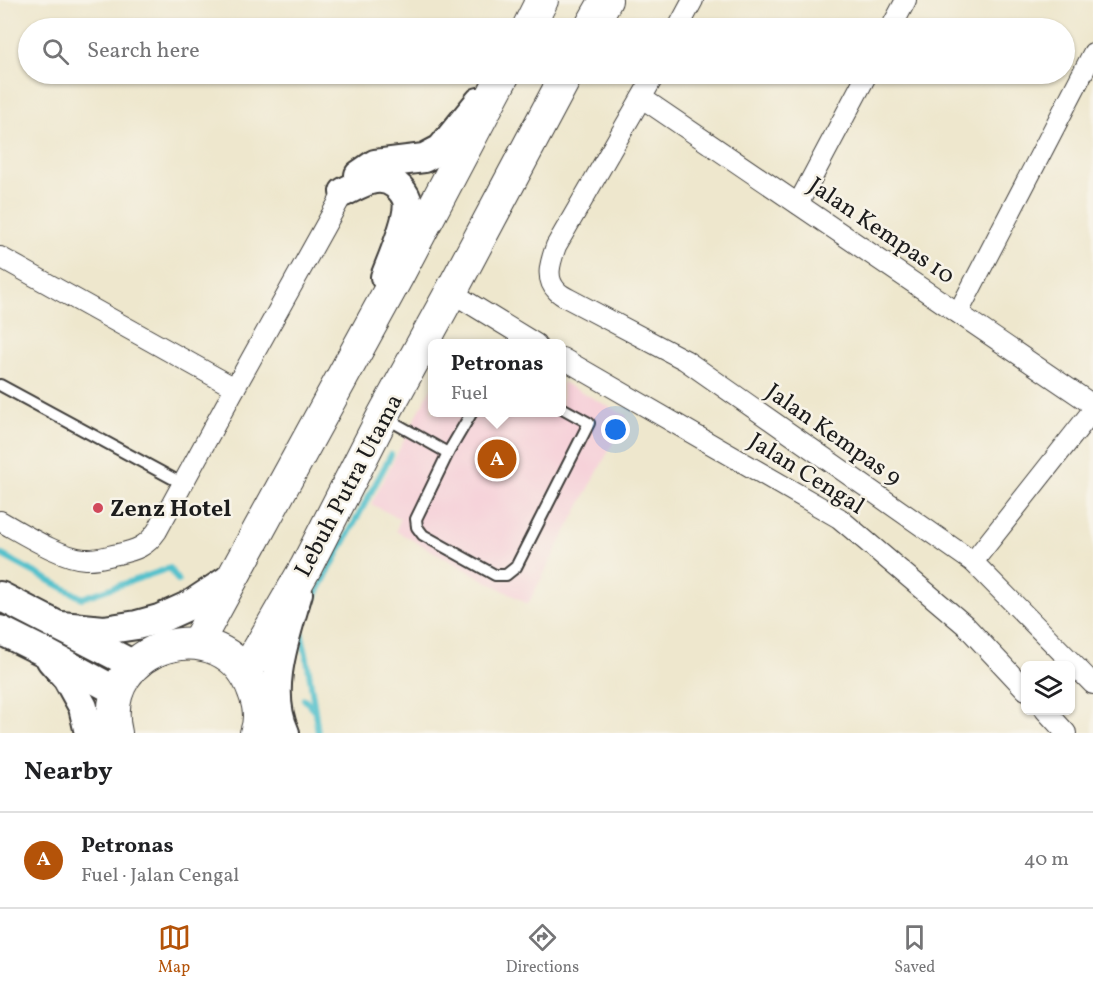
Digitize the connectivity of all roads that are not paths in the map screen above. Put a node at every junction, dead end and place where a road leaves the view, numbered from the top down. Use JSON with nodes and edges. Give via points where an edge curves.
{"nodes":[{"id":1,"x":543,"y":0,"type":"edge"},
{"id":2,"x":606,"y":0,"type":"edge"},
{"id":3,"x":693,"y":0,"type":"edge"},
{"id":4,"x":906,"y":0,"type":"edge"},
{"id":5,"x":533,"y":18,"type":"edge"},
{"id":6,"x":596,"y":18,"type":"edge"},
{"id":7,"x":683,"y":18,"type":"edge"},
{"id":8,"x":896,"y":18,"type":"edge"},
{"id":9,"x":1093,"y":53,"type":"edge"},
{"id":10,"x":495,"y":84,"type":"edge"},
{"id":11,"x":498,"y":84,"type":"edge"},
{"id":12,"x":562,"y":84,"type":"edge"},
{"id":13,"x":650,"y":84,"type":"edge"},
{"id":14,"x":862,"y":84,"type":"edge"},
{"id":15,"x":642,"y":98,"type":"junction"},
{"id":16,"x":344,"y":192,"type":"junction"},
{"id":17,"x":798,"y":204,"type":"junction"},
{"id":18,"x":0,"y":257,"type":"edge"},
{"id":19,"x":451,"y":292,"type":"junction"},
{"id":20,"x":958,"y":313,"type":"junction"},
{"id":21,"x":513,"y":338,"type":"edge"},
{"id":22,"x":356,"y":352,"type":"junction"},
{"id":23,"x":566,"y":361,"type":"edge"},
{"id":24,"x":0,"y":385,"type":"edge"},
{"id":25,"x":235,"y":388,"type":"junction"},
{"id":26,"x":1093,"y":405,"type":"edge"},
{"id":27,"x":1093,"y":410,"type":"edge"},
{"id":28,"x":566,"y":411,"type":"edge"},
{"id":29,"x":383,"y":416,"type":"junction"},
{"id":30,"x":469,"y":417,"type":"edge"},
{"id":31,"x":448,"y":453,"type":"junction"},
{"id":32,"x":183,"y":484,"type":"junction"},
{"id":33,"x":0,"y":521,"type":"edge"},
{"id":34,"x":973,"y":562,"type":"junction"},
{"id":35,"x":306,"y":567,"type":"junction"},
{"id":36,"x":234,"y":576,"type":"junction"},
{"id":37,"x":0,"y":596,"type":"edge"},
{"id":38,"x":61,"y":626,"type":"junction"},
{"id":39,"x":0,"y":630,"type":"edge"},
{"id":40,"x":196,"y":644,"type":"junction"},
{"id":41,"x":44,"y":652,"type":"junction"},
{"id":42,"x":134,"y":665,"type":"junction"},
{"id":43,"x":244,"y":673,"type":"junction"},
{"id":44,"x":1093,"y":684,"type":"edge"},
{"id":45,"x":1021,"y":685,"type":"edge"},
{"id":46,"x":118,"y":692,"type":"junction"},
{"id":47,"x":1049,"y":715,"type":"edge"},
{"id":48,"x":89,"y":733,"type":"edge"},
{"id":49,"x":116,"y":733,"type":"edge"},
{"id":50,"x":256,"y":733,"type":"edge"},
{"id":51,"x":285,"y":733,"type":"edge"},
{"id":52,"x":1066,"y":733,"type":"edge"}],
"edges":[{"from":1,"to":5,"type":"main road"},
{"from":2,"to":6,"type":"main road"},
{"from":3,"to":7,"type":"street"},
{"from":4,"to":8,"type":"street"},
{"from":9,"to":20,"type":"street"},
{"from":10,"to":16,"type":"main road","via":[[441,149],[424,158],[375,164],[355,178]]},
{"from":11,"to":22,"type":"main road"},
{"from":12,"to":19,"type":"main road","name":"Lebuh Putra Utama"},
{"from":13,"to":15,"type":"street","name":"Jalan Kempas 9"},
{"from":14,"to":17,"type":"street"},
{"from":15,"to":17,"type":"street","name":"Jalan Kempas 10"},
{"from":15,"to":34,"type":"street","name":"Jalan Kempas 9","via":[[556,246],[549,264],[556,291],[684,360]]},
{"from":16,"to":22,"type":"main road","via":[[379,178],[394,183],[408,202]]},
{"from":16,"to":25,"type":"street"},
{"from":17,"to":20,"type":"street","name":"Jalan Kempas 10"},
{"from":18,"to":25,"type":"street"},
{"from":19,"to":21,"type":"street"},
{"from":19,"to":29,"type":"main road","name":"Lebuh Putra Utama"},
{"from":20,"to":26,"type":"street","name":"Jalan Kempas 10"},
{"from":22,"to":36,"type":"main road"},
{"from":23,"to":45,"type":"street","name":"Jalan Cengal","via":[[839,518],[965,625]]},
{"from":24,"to":32,"type":"lane"},
{"from":25,"to":32,"type":"street"},
{"from":27,"to":34,"type":"street"},
{"from":28,"to":31,"type":"lane","via":[[589,423],[516,567],[506,575],[495,575],[423,535],[417,527],[416,519]]},
{"from":29,"to":31,"type":"lane"},
{"from":29,"to":35,"type":"main road","name":"Lebuh Putra Utama"},
{"from":30,"to":31,"type":"lane"},
{"from":32,"to":33,"type":"street","via":[[150,540],[141,547],[98,559],[72,558]]},
{"from":34,"to":44,"type":"street","name":"Jalan Kempas 9"},
{"from":35,"to":43,"type":"main road","name":"Lebuh Putra Utama"},
{"from":35,"to":51,"type":"main road","via":[[284,643],[276,688],[279,721]]},
{"from":36,"to":38,"type":"main road","via":[[190,605],[159,619],[104,630]]},
{"from":36,"to":40,"type":"main road"},
{"from":37,"to":38,"type":"main road"},
{"from":38,"to":42,"type":"main road"},
{"from":39,"to":41,"type":"main road"},
{"from":40,"to":42,"type":"main road","via":[[172,644],[150,652]]},
{"from":40,"to":43,"type":"main road","via":[[218,650]]},
{"from":41,"to":46,"type":"main road"},
{"from":41,"to":48,"type":"main road","via":[[68,678],[83,706]]},
{"from":42,"to":46,"type":"main road"},
{"from":43,"to":50,"type":"main road","via":[[258,704]]},
{"from":46,"to":49,"type":"main road","via":[[113,708]]},
{"from":47,"to":52,"type":"street"}]}
